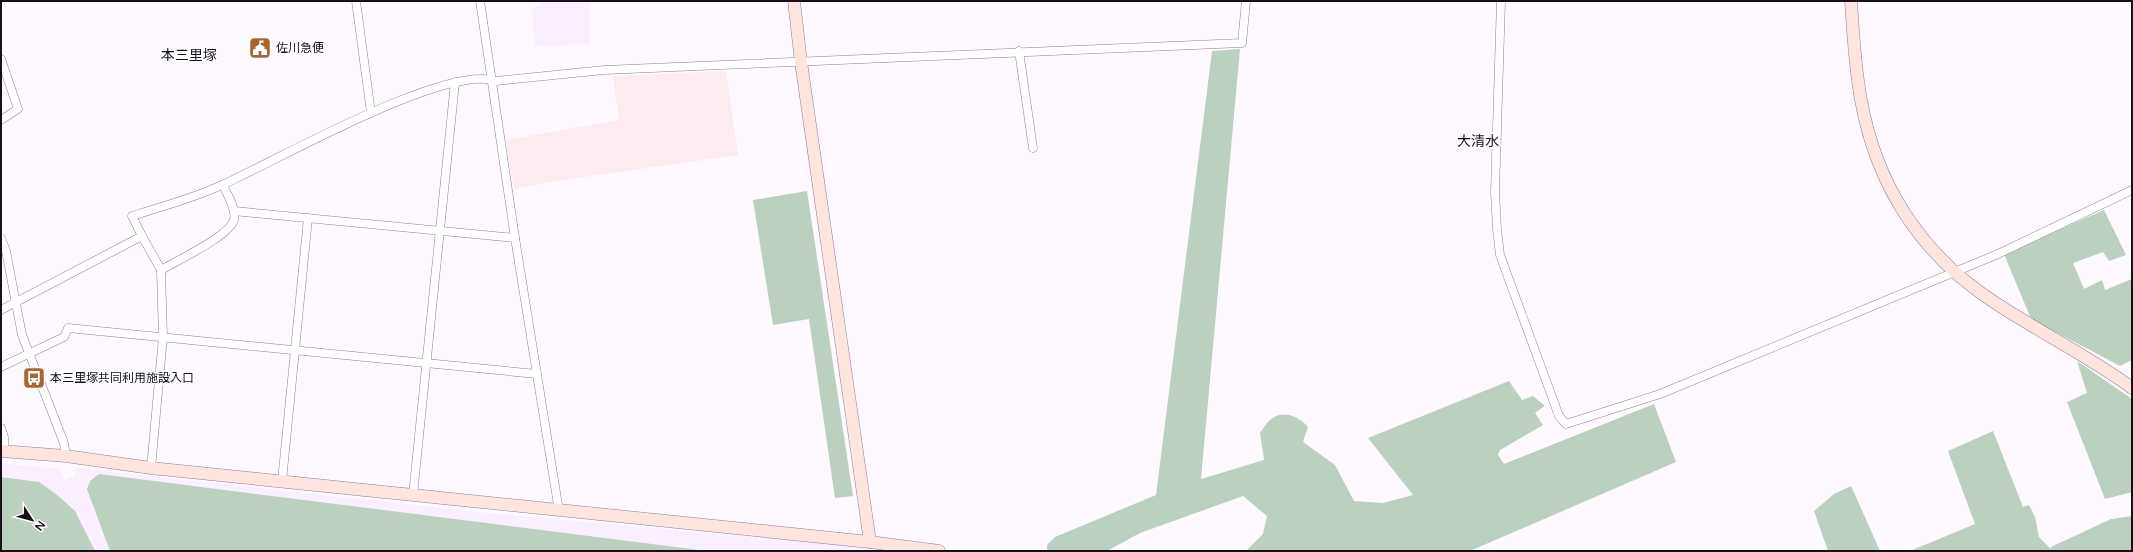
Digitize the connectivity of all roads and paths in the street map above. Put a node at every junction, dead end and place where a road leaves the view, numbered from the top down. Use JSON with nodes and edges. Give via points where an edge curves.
{"nodes":[{"id":1,"x":356,"y":1,"type":"edge"},
{"id":2,"x":480,"y":1,"type":"edge"},
{"id":3,"x":794,"y":1,"type":"edge"},
{"id":4,"x":1246,"y":1,"type":"edge"},
{"id":5,"x":1501,"y":1,"type":"edge"},
{"id":6,"x":1851,"y":1,"type":"edge"},
{"id":7,"x":1019,"y":51,"type":"junction"},
{"id":8,"x":1,"y":59,"type":"edge"},
{"id":9,"x":801,"y":62,"type":"junction"},
{"id":10,"x":491,"y":79,"type":"junction"},
{"id":11,"x":455,"y":82,"type":"junction"},
{"id":12,"x":371,"y":113,"type":"junction"},
{"id":13,"x":1,"y":120,"type":"edge"},
{"id":14,"x":1033,"y":148,"type":"dead end"},
{"id":15,"x":223,"y":185,"type":"junction"},
{"id":16,"x":2132,"y":190,"type":"edge"},
{"id":17,"x":234,"y":211,"type":"junction"},
{"id":18,"x":308,"y":218,"type":"junction"},
{"id":19,"x":440,"y":230,"type":"junction"},
{"id":20,"x":142,"y":236,"type":"junction"},
{"id":21,"x":1,"y":238,"type":"edge"},
{"id":22,"x":515,"y":238,"type":"junction"},
{"id":23,"x":161,"y":270,"type":"junction"},
{"id":24,"x":1952,"y":271,"type":"junction"},
{"id":25,"x":16,"y":303,"type":"junction"},
{"id":26,"x":1,"y":310,"type":"edge"},
{"id":27,"x":163,"y":338,"type":"junction"},
{"id":28,"x":295,"y":350,"type":"junction"},
{"id":29,"x":29,"y":354,"type":"junction"},
{"id":30,"x":427,"y":363,"type":"junction"},
{"id":31,"x":1,"y":367,"type":"edge"},
{"id":32,"x":537,"y":374,"type":"junction"},
{"id":33,"x":2132,"y":388,"type":"edge"},
{"id":34,"x":1,"y":428,"type":"edge"},
{"id":35,"x":3,"y":451,"type":"edge"},
{"id":36,"x":66,"y":456,"type":"junction"},
{"id":37,"x":151,"y":468,"type":"junction"},
{"id":38,"x":282,"y":481,"type":"junction"},
{"id":39,"x":413,"y":496,"type":"junction"},
{"id":40,"x":559,"y":511,"type":"junction"},
{"id":41,"x":870,"y":542,"type":"junction"},
{"id":42,"x":939,"y":551,"type":"edge"}],
"edges":[{"from":1,"to":12,"type":"street"},
{"from":2,"to":10,"type":"street"},
{"from":3,"to":9,"type":"street"},
{"from":4,"to":7,"type":"street","via":[[1242,43]]},
{"from":5,"to":24,"type":"street","via":[[1495,192],[1498,244],[1559,416],[1566,424],[1660,394]]},
{"from":6,"to":24,"type":"street","via":[[1861,101],[1877,158],[1908,220]]},
{"from":7,"to":9,"type":"street"},
{"from":7,"to":14,"type":"street"},
{"from":8,"to":13,"type":"street","via":[[18,109]]},
{"from":9,"to":10,"type":"street","via":[[604,70],[496,81]]},
{"from":9,"to":41,"type":"street"},
{"from":10,"to":11,"type":"street"},
{"from":10,"to":22,"type":"street"},
{"from":11,"to":12,"type":"street","via":[[437,86]]},
{"from":11,"to":19,"type":"street"},
{"from":12,"to":15,"type":"street"},
{"from":15,"to":17,"type":"street"},
{"from":15,"to":20,"type":"street","via":[[132,216]]},
{"from":16,"to":24,"type":"street","via":[[1998,254]]},
{"from":17,"to":18,"type":"street"},
{"from":17,"to":23,"type":"street","via":[[234,219],[225,233]]},
{"from":18,"to":19,"type":"street"},
{"from":18,"to":28,"type":"street"},
{"from":19,"to":22,"type":"street"},
{"from":19,"to":30,"type":"street"},
{"from":20,"to":23,"type":"street"},
{"from":20,"to":25,"type":"street"},
{"from":21,"to":25,"type":"street"},
{"from":22,"to":32,"type":"street"},
{"from":23,"to":27,"type":"street"},
{"from":24,"to":33,"type":"street","via":[[1990,299],[2080,352]]},
{"from":25,"to":26,"type":"street"},
{"from":25,"to":29,"type":"street"},
{"from":27,"to":28,"type":"street"},
{"from":27,"to":29,"type":"street","via":[[68,328],[64,337]]},
{"from":27,"to":37,"type":"street"},
{"from":28,"to":30,"type":"street"},
{"from":28,"to":38,"type":"street"},
{"from":29,"to":31,"type":"street"},
{"from":29,"to":36,"type":"street","via":[[64,443]]},
{"from":30,"to":32,"type":"street"},
{"from":30,"to":39,"type":"street"},
{"from":32,"to":40,"type":"street"},
{"from":34,"to":35,"type":"street","via":[[4,437]]},
{"from":35,"to":36,"type":"street"},
{"from":36,"to":37,"type":"street"},
{"from":37,"to":38,"type":"street"},
{"from":38,"to":39,"type":"street"},
{"from":39,"to":40,"type":"street"},
{"from":40,"to":41,"type":"street"},
{"from":41,"to":42,"type":"street"}]}
